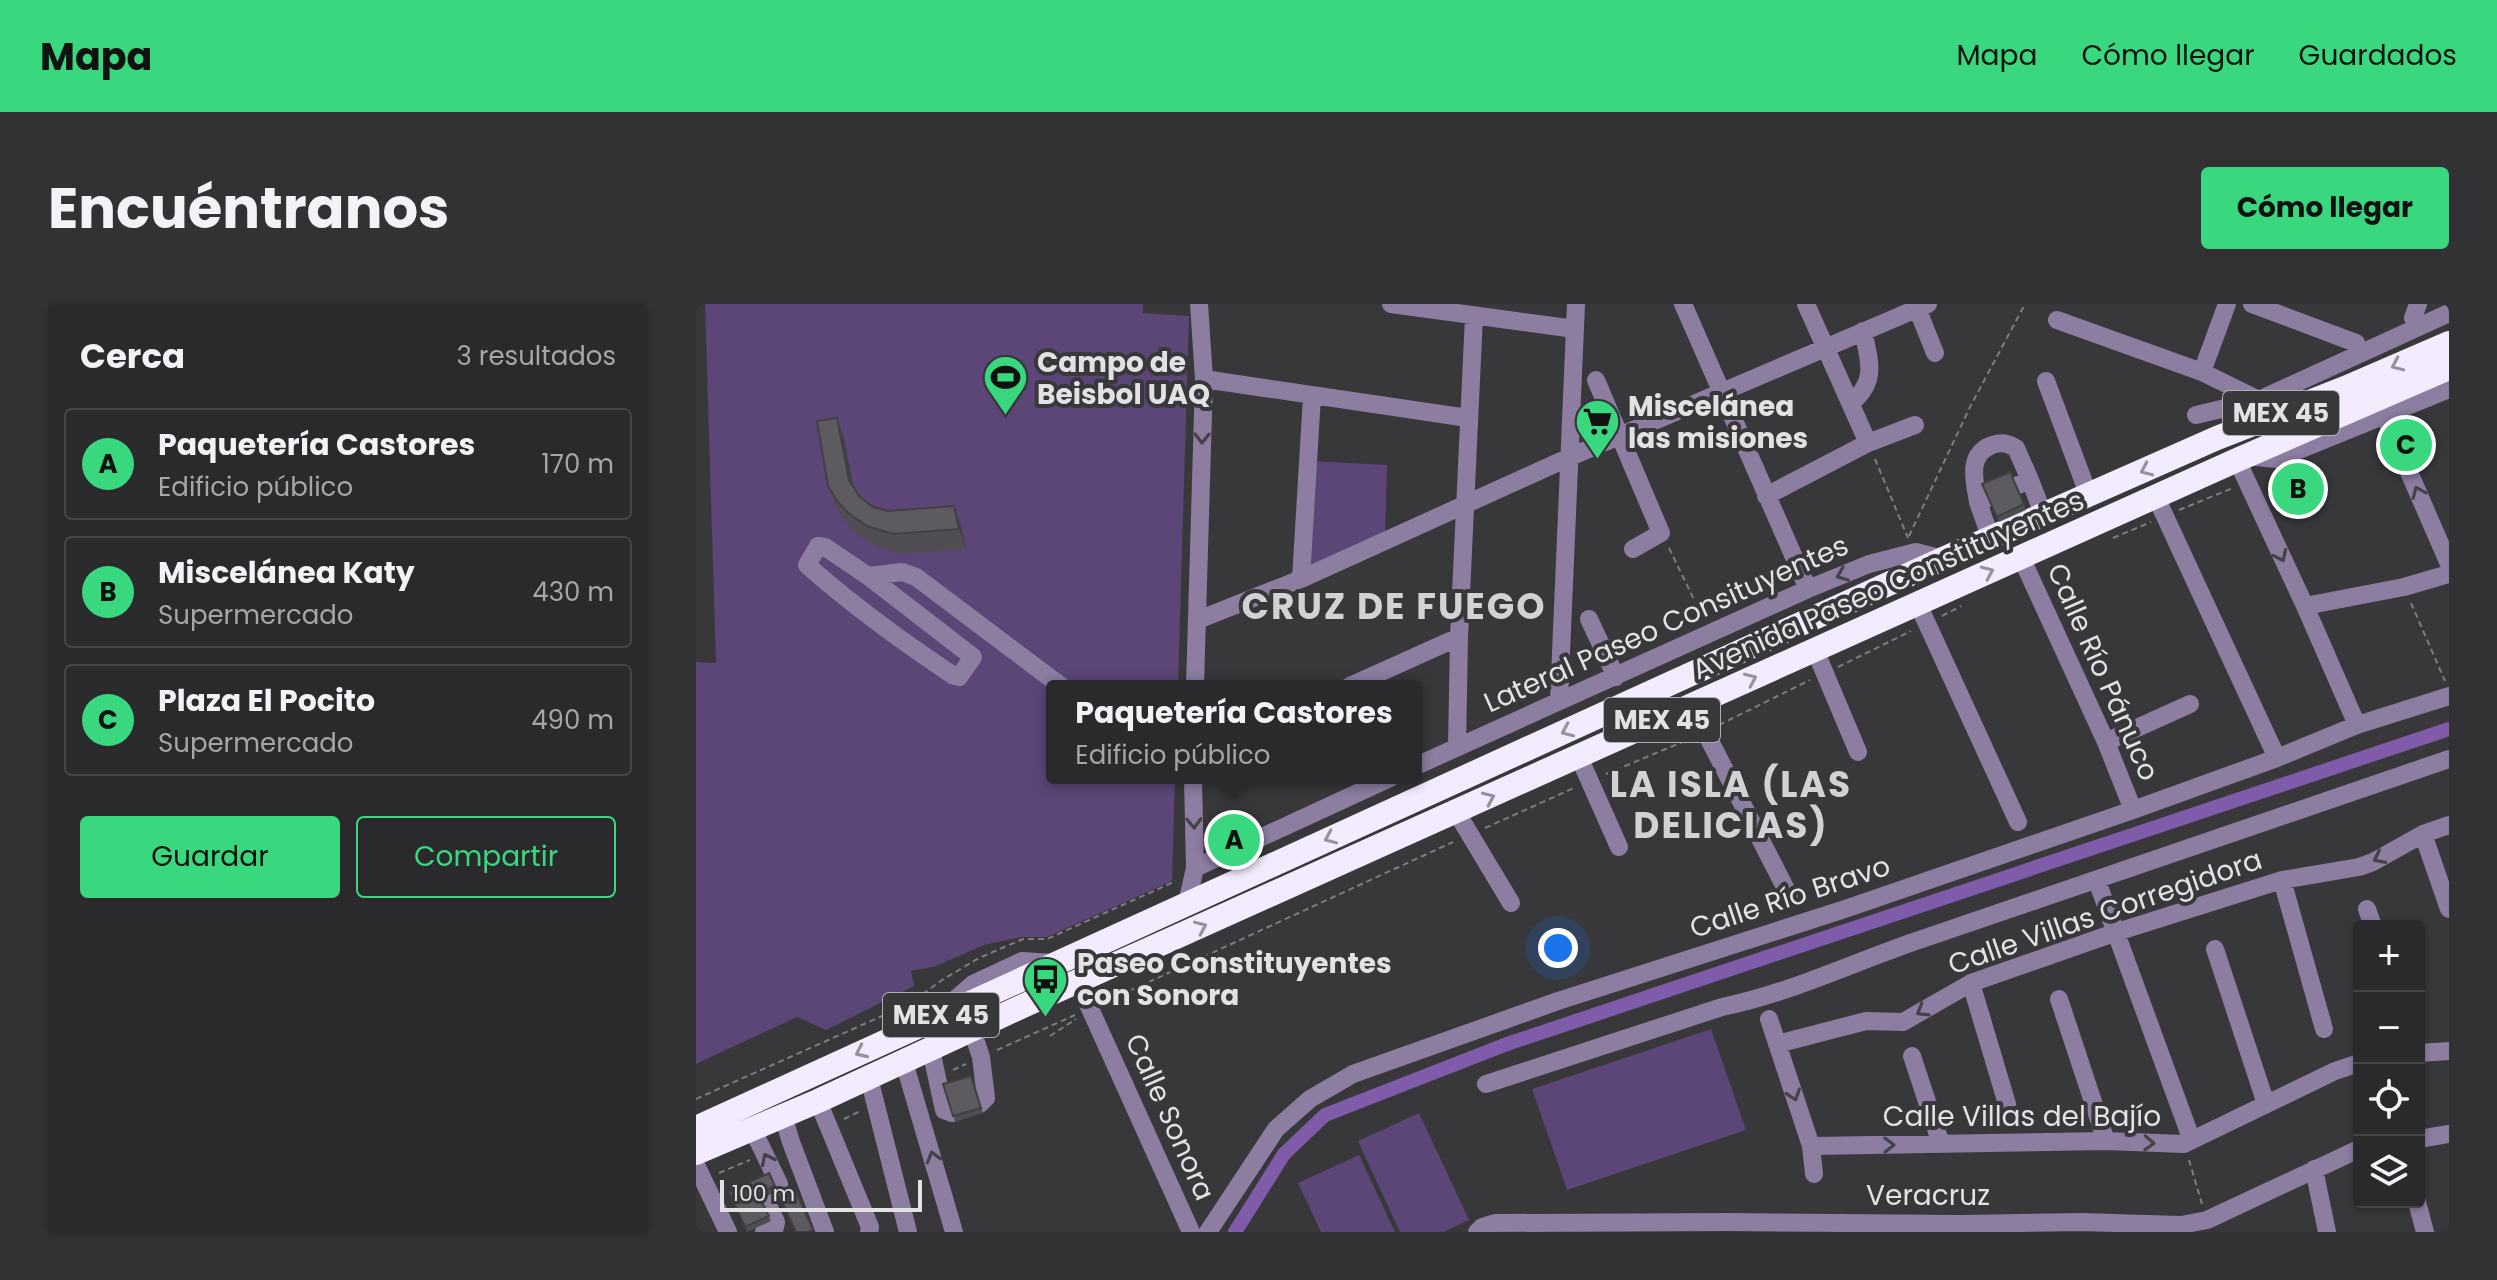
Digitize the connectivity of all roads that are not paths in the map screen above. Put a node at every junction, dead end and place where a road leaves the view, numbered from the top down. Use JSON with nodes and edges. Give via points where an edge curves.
{"nodes":[{"id":1,"x":1199,"y":304,"type":"edge"},
{"id":2,"x":1391,"y":304,"type":"edge"},
{"id":3,"x":1576,"y":304,"type":"edge"},
{"id":4,"x":1683,"y":304,"type":"edge"},
{"id":5,"x":1806,"y":304,"type":"edge"},
{"id":6,"x":2227,"y":304,"type":"edge"},
{"id":7,"x":2252,"y":304,"type":"edge"},
{"id":8,"x":2438,"y":304,"type":"edge"},
{"id":9,"x":1922,"y":306,"type":"edge"},
{"id":10,"x":2416,"y":311,"type":"edge"},
{"id":11,"x":2449,"y":313,"type":"edge"},
{"id":12,"x":1474,"y":316,"type":"junction"},
{"id":13,"x":2057,"y":320,"type":"dead end"},
{"id":14,"x":1575,"y":329,"type":"junction"},
{"id":15,"x":1863,"y":331,"type":"junction"},
{"id":16,"x":2356,"y":343,"type":"junction"},
{"id":17,"x":2449,"y":343,"type":"edge"},
{"id":18,"x":1826,"y":346,"type":"junction"},
{"id":19,"x":1935,"y":353,"type":"dead end"},
{"id":20,"x":2449,"y":368,"type":"edge"},
{"id":21,"x":2202,"y":372,"type":"junction"},
{"id":22,"x":1204,"y":379,"type":"junction"},
{"id":23,"x":1596,"y":380,"type":"dead end"},
{"id":24,"x":2046,"y":381,"type":"dead end"},
{"id":25,"x":2449,"y":389,"type":"edge"},
{"id":26,"x":1720,"y":392,"type":"junction"},
{"id":27,"x":1312,"y":396,"type":"junction"},
{"id":28,"x":2350,"y":398,"type":"junction"},
{"id":29,"x":2259,"y":400,"type":"junction"},
{"id":30,"x":1851,"y":403,"type":"junction"},
{"id":31,"x":2196,"y":415,"type":"dead end"},
{"id":32,"x":2385,"y":417,"type":"junction"},
{"id":33,"x":1468,"y":418,"type":"junction"},
{"id":34,"x":1915,"y":425,"type":"dead end"},
{"id":35,"x":1620,"y":437,"type":"junction"},
{"id":36,"x":2217,"y":438,"type":"junction"},
{"id":37,"x":1868,"y":443,"type":"junction"},
{"id":38,"x":1570,"y":457,"type":"junction"},
{"id":39,"x":2243,"y":466,"type":"junction"},
{"id":40,"x":1766,"y":496,"type":"junction"},
{"id":41,"x":2089,"y":496,"type":"junction"},
{"id":42,"x":1466,"y":504,"type":"junction"},
{"id":43,"x":2160,"y":507,"type":"junction"},
{"id":44,"x":2044,"y":516,"type":"junction"},
{"id":45,"x":1991,"y":539,"type":"junction"},
{"id":46,"x":1633,"y":549,"type":"dead end"},
{"id":47,"x":2021,"y":557,"type":"junction"},
{"id":48,"x":1943,"y":559,"type":"junction"},
{"id":49,"x":2449,"y":564,"type":"edge"},
{"id":50,"x":2449,"y":574,"type":"edge"},
{"id":51,"x":868,"y":576,"type":"junction"},
{"id":52,"x":1301,"y":579,"type":"junction"},
{"id":53,"x":1808,"y":589,"type":"junction"},
{"id":54,"x":2305,"y":606,"type":"junction"},
{"id":55,"x":1922,"y":614,"type":"junction"},
{"id":56,"x":1589,"y":619,"type":"dead end"},
{"id":57,"x":1198,"y":620,"type":"junction"},
{"id":58,"x":1459,"y":637,"type":"junction"},
{"id":59,"x":1815,"y":650,"type":"junction"},
{"id":60,"x":1616,"y":677,"type":"junction"},
{"id":61,"x":1053,"y":680,"type":"edge"},
{"id":62,"x":1195,"y":680,"type":"edge"},
{"id":63,"x":1363,"y":680,"type":"edge"},
{"id":64,"x":2449,"y":696,"type":"edge"},
{"id":65,"x":1559,"y":700,"type":"junction"},
{"id":66,"x":2190,"y":704,"type":"dead end"},
{"id":67,"x":1692,"y":706,"type":"junction"},
{"id":68,"x":2357,"y":725,"type":"junction"},
{"id":69,"x":2106,"y":742,"type":"junction"},
{"id":70,"x":1457,"y":747,"type":"junction"},
{"id":71,"x":1858,"y":752,"type":"dead end"},
{"id":72,"x":1579,"y":757,"type":"junction"},
{"id":73,"x":2277,"y":758,"type":"junction"},
{"id":74,"x":2449,"y":759,"type":"edge"},
{"id":75,"x":1422,"y":763,"type":"edge"},
{"id":76,"x":1193,"y":784,"type":"edge"},
{"id":77,"x":1377,"y":784,"type":"edge"},
{"id":78,"x":2133,"y":810,"type":"junction"},
{"id":79,"x":1457,"y":813,"type":"junction"},
{"id":80,"x":2018,"y":822,"type":"dead end"},
{"id":81,"x":2449,"y":825,"type":"edge"},
{"id":82,"x":2423,"y":834,"type":"junction"},
{"id":83,"x":1619,"y":847,"type":"dead end"},
{"id":84,"x":1195,"y":868,"type":"junction"},
{"id":85,"x":2282,"y":880,"type":"junction"},
{"id":86,"x":2097,"y":881,"type":"junction"},
{"id":87,"x":1183,"y":892,"type":"junction"},
{"id":88,"x":1789,"y":895,"type":"dead end"},
{"id":89,"x":1511,"y":903,"type":"dead end"},
{"id":90,"x":2449,"y":909,"type":"edge"},
{"id":91,"x":2117,"y":932,"type":"junction"},
{"id":92,"x":2215,"y":949,"type":"dead end"},
{"id":93,"x":1078,"y":982,"type":"junction"},
{"id":94,"x":1971,"y":983,"type":"junction"},
{"id":95,"x":2059,"y":999,"type":"dead end"},
{"id":96,"x":1769,"y":1019,"type":"dead end"},
{"id":97,"x":2324,"y":1029,"type":"dead end"},
{"id":98,"x":972,"y":1030,"type":"junction"},
{"id":99,"x":1777,"y":1044,"type":"junction"},
{"id":100,"x":931,"y":1050,"type":"junction"},
{"id":101,"x":2449,"y":1051,"type":"edge"},
{"id":102,"x":2425,"y":1053,"type":"edge"},
{"id":103,"x":1912,"y":1056,"type":"dead end"},
{"id":104,"x":904,"y":1062,"type":"junction"},
{"id":105,"x":2355,"y":1064,"type":"edge"},
{"id":106,"x":869,"y":1078,"type":"junction"},
{"id":107,"x":1486,"y":1084,"type":"dead end"},
{"id":108,"x":818,"y":1101,"type":"junction"},
{"id":109,"x":980,"y":1104,"type":"edge"},
{"id":110,"x":2007,"y":1104,"type":"dead end"},
{"id":111,"x":2266,"y":1104,"type":"junction"},
{"id":112,"x":952,"y":1113,"type":"edge"},
{"id":113,"x":783,"y":1116,"type":"junction"},
{"id":114,"x":696,"y":1128,"type":"edge"},
{"id":115,"x":752,"y":1128,"type":"junction"},
{"id":116,"x":2449,"y":1134,"type":"edge"},
{"id":117,"x":2425,"y":1138,"type":"edge"},
{"id":118,"x":2106,"y":1141,"type":"junction"},
{"id":119,"x":2188,"y":1141,"type":"junction"},
{"id":120,"x":1941,"y":1144,"type":"junction"},
{"id":121,"x":1811,"y":1146,"type":"junction"},
{"id":122,"x":2353,"y":1152,"type":"edge"},
{"id":123,"x":696,"y":1153,"type":"edge"},
{"id":124,"x":2314,"y":1169,"type":"junction"},
{"id":125,"x":700,"y":1172,"type":"edge"},
{"id":126,"x":1814,"y":1174,"type":"dead end"},
{"id":127,"x":2419,"y":1208,"type":"edge"},
{"id":128,"x":2209,"y":1226,"type":"edge"},
{"id":129,"x":1725,"y":1227,"type":"edge"},
{"id":130,"x":2083,"y":1227,"type":"edge"},
{"id":131,"x":1961,"y":1228,"type":"edge"},
{"id":132,"x":1480,"y":1230,"type":"edge"},
{"id":133,"x":728,"y":1232,"type":"edge"},
{"id":134,"x":764,"y":1232,"type":"edge"},
{"id":135,"x":825,"y":1232,"type":"edge"},
{"id":136,"x":869,"y":1232,"type":"edge"},
{"id":137,"x":908,"y":1232,"type":"edge"},
{"id":138,"x":954,"y":1232,"type":"edge"},
{"id":139,"x":1191,"y":1232,"type":"edge"},
{"id":140,"x":1208,"y":1232,"type":"edge"},
{"id":141,"x":2327,"y":1232,"type":"edge"},
{"id":142,"x":2425,"y":1232,"type":"edge"}],
"edges":[{"from":1,"to":22,"type":"street"},
{"from":2,"to":12,"type":"street"},
{"from":3,"to":14,"type":"street"},
{"from":4,"to":26,"type":"street"},
{"from":5,"to":18,"type":"street"},
{"from":6,"to":21,"type":"street"},
{"from":7,"to":16,"type":"street"},
{"from":8,"to":10,"type":"street"},
{"from":9,"to":15,"type":"street"},
{"from":9,"to":19,"type":"street"},
{"from":10,"to":16,"type":"street"},
{"from":11,"to":29,"type":"street"},
{"from":12,"to":14,"type":"street"},
{"from":12,"to":33,"type":"street"},
{"from":13,"to":21,"type":"street"},
{"from":14,"to":38,"type":"street"},
{"from":15,"to":18,"type":"street"},
{"from":15,"to":30,"type":"street","via":[[1869,380]]},
{"from":16,"to":29,"type":"street"},
{"from":17,"to":28,"type":"highway","name":"Avenida Paseo Constituyentes","number":"MEX 45","one_way":true},
{"from":18,"to":26,"type":"street"},
{"from":18,"to":30,"type":"street"},
{"from":20,"to":28,"type":"highway","name":"Avenida Paseo Constituyentes","number":"MEX 45"},
{"from":21,"to":29,"type":"street"},
{"from":22,"to":27,"type":"street"},
{"from":22,"to":57,"type":"street","one_way":true},
{"from":23,"to":35,"type":"street"},
{"from":24,"to":41,"type":"street"},
{"from":25,"to":32,"type":"street"},
{"from":26,"to":35,"type":"street"},
{"from":26,"to":40,"type":"street"},
{"from":27,"to":33,"type":"street"},
{"from":27,"to":52,"type":"street"},
{"from":28,"to":36,"type":"highway","name":"Avenida Paseo Constituyentes","number":"MEX 45"},
{"from":28,"to":39,"type":"highway","name":"Avenida Paseo Constituyentes","number":"MEX 45"},
{"from":29,"to":31,"type":"street"},
{"from":29,"to":36,"type":"street"},
{"from":30,"to":37,"type":"street"},
{"from":32,"to":39,"type":"street","via":[[2277,459]]},
{"from":49,"to":32,"type":"street","one_way":true},
{"from":33,"to":42,"type":"street"},
{"from":34,"to":37,"type":"street"},
{"from":35,"to":38,"type":"street"},
{"from":35,"to":46,"type":"street","via":[[1661,533]]},
{"from":36,"to":41,"type":"highway","name":"Avenida Paseo Constituyentes","number":"MEX 45","one_way":true},
{"from":37,"to":40,"type":"street"},
{"from":38,"to":42,"type":"street"},
{"from":38,"to":65,"type":"street"},
{"from":39,"to":43,"type":"highway","name":"Avenida Paseo Constituyentes","number":"MEX 45"},
{"from":39,"to":54,"type":"street","one_way":true},
{"from":40,"to":53,"type":"street"},
{"from":41,"to":44,"type":"highway","name":"Avenida Paseo Constituyentes","number":"MEX 45"},
{"from":42,"to":52,"type":"street"},
{"from":42,"to":58,"type":"street"},
{"from":43,"to":47,"type":"highway","name":"Avenida Paseo Constituyentes","number":"MEX 45"},
{"from":43,"to":73,"type":"street"},
{"from":44,"to":45,"type":"highway","name":"Avenida Paseo Constituyentes","number":"MEX 45"},
{"from":44,"to":45,"type":"street","via":[[2023,483],[2016,448],[2000,442],[1985,448],[1973,473]]},
{"from":45,"to":48,"type":"highway","name":"Avenida Paseo Constituyentes","number":"MEX 45"},
{"from":55,"to":47,"type":"highway","name":"Avenida Paseo Constituyentes","number":"MEX 45","one_way":true},
{"from":47,"to":69,"type":"street","name":"Calle Río Pánuco"},
{"from":48,"to":53,"type":"street","name":"Lateral Paseo Consituyentes","one_way":true,"via":[[1912,545]]},
{"from":48,"to":87,"type":"highway","name":"Avenida Paseo Constituyentes","number":"MEX 45","one_way":true},
{"from":50,"to":54,"type":"street"},
{"from":51,"to":51,"type":"street","via":[[973,657],[959,677],[832,588],[807,562],[818,546],[825,547]]},
{"from":51,"to":61,"type":"street","via":[[902,572],[916,577]]},
{"from":52,"to":57,"type":"street"},
{"from":53,"to":60,"type":"street","name":"Lateral Paseo Consituyentes"},
{"from":54,"to":68,"type":"street"},
{"from":55,"to":59,"type":"highway","name":"Avenida Paseo Constituyentes","number":"MEX 45"},
{"from":55,"to":80,"type":"street"},
{"from":56,"to":60,"type":"street"},
{"from":57,"to":62,"type":"street"},
{"from":58,"to":63,"type":"street"},
{"from":58,"to":70,"type":"street"},
{"from":67,"to":59,"type":"highway","name":"Avenida Paseo Constituyentes","number":"MEX 45","one_way":true},
{"from":59,"to":71,"type":"street"},
{"from":60,"to":65,"type":"street","name":"Lateral Paseo Consituyentes"},
{"from":64,"to":68,"type":"street","name":"Calle Río Bravo"},
{"from":65,"to":70,"type":"street","name":"Lateral Paseo Consituyentes"},
{"from":66,"to":69,"type":"street"},
{"from":67,"to":72,"type":"highway","name":"Avenida Paseo Constituyentes","number":"MEX 45"},
{"from":67,"to":88,"type":"street"},
{"from":68,"to":73,"type":"street","name":"Calle Río Bravo"},
{"from":69,"to":78,"type":"street","name":"Calle Río Pánuco"},
{"from":70,"to":75,"type":"street","name":"Lateral Paseo Consituyentes"},
{"from":79,"to":72,"type":"highway","name":"Avenida Paseo Constituyentes","number":"MEX 45","one_way":true},
{"from":72,"to":83,"type":"street"},
{"from":73,"to":78,"type":"street","name":"Calle Río Bravo"},
{"from":74,"to":86,"type":"street"},
{"from":76,"to":84,"type":"street","one_way":true},
{"from":77,"to":84,"type":"street"},
{"from":78,"to":140,"type":"street","name":"Calle Río Bravo","via":[[1353,1074],[1310,1099],[1276,1129]]},
{"from":79,"to":89,"type":"street"},
{"from":93,"to":79,"type":"highway","name":"Avenida Paseo Constituyentes","number":"MEX 45","one_way":true},
{"from":81,"to":82,"type":"street","name":"Calle Villas Corregidora"},
{"from":82,"to":85,"type":"street","name":"Calle Villas Corregidora","one_way":true,"via":[[2359,867]]},
{"from":82,"to":90,"type":"street"},
{"from":84,"to":87,"type":"street"},
{"from":85,"to":91,"type":"street","name":"Calle Villas Corregidora"},
{"from":85,"to":97,"type":"street"},
{"from":86,"to":91,"type":"street"},
{"from":86,"to":107,"type":"street","via":[[1759,1000],[1722,1007]]},
{"from":87,"to":114,"type":"highway","name":"Avenida Paseo Constituyentes","number":"MEX 45","one_way":true,"via":[[1055,963]]},
{"from":91,"to":94,"type":"street","name":"Calle Villas Corregidora"},
{"from":91,"to":119,"type":"street"},
{"from":92,"to":111,"type":"street"},
{"from":93,"to":98,"type":"highway","name":"Avenida Paseo Constituyentes","number":"MEX 45"},
{"from":93,"to":139,"type":"street","name":"Calle Sonora"},
{"from":94,"to":99,"type":"street","name":"Calle Villas Corregidora","one_way":true,"via":[[1903,1022],[1866,1021]]},
{"from":94,"to":110,"type":"street"},
{"from":95,"to":118,"type":"street"},
{"from":96,"to":99,"type":"street"},
{"from":98,"to":100,"type":"highway","name":"Avenida Paseo Constituyentes","number":"MEX 45"},
{"from":98,"to":109,"type":"street","via":[[986,1098]]},
{"from":99,"to":121,"type":"street","one_way":true},
{"from":100,"to":104,"type":"highway","name":"Avenida Paseo Constituyentes","number":"MEX 45"},
{"from":100,"to":112,"type":"street","via":[[944,1110]]},
{"from":101,"to":102,"type":"street"},
{"from":103,"to":120,"type":"street"},
{"from":104,"to":106,"type":"highway","name":"Avenida Paseo Constituyentes","number":"MEX 45"},
{"from":138,"to":104,"type":"street","one_way":true},
{"from":105,"to":111,"type":"street","name":"Calle Villas del Bajío"},
{"from":106,"to":108,"type":"highway","name":"Avenida Paseo Constituyentes","number":"MEX 45"},
{"from":106,"to":137,"type":"street"},
{"from":108,"to":113,"type":"highway","name":"Avenida Paseo Constituyentes","number":"MEX 45"},
{"from":108,"to":136,"type":"street"},
{"from":111,"to":119,"type":"street","name":"Calle Villas del Bajío"},
{"from":113,"to":115,"type":"highway","name":"Avenida Paseo Constituyentes","number":"MEX 45"},
{"from":113,"to":135,"type":"street"},
{"from":115,"to":123,"type":"highway","name":"Avenida Paseo Constituyentes","number":"MEX 45"},
{"from":134,"to":115,"type":"street","one_way":true,"via":[[775,1227],[770,1192],[779,1184]]},
{"from":116,"to":117,"type":"street"},
{"from":118,"to":119,"type":"street","name":"Calle Villas del Bajío","one_way":true},
{"from":118,"to":120,"type":"street","name":"Calle Villas del Bajío"},
{"from":121,"to":120,"type":"street","name":"Calle Villas del Bajío","one_way":true},
{"from":121,"to":126,"type":"street"},
{"from":122,"to":124,"type":"street","name":"Veracruz"},
{"from":124,"to":128,"type":"street","name":"Veracruz"},
{"from":124,"to":141,"type":"street"},
{"from":125,"to":133,"type":"street"},
{"from":127,"to":142,"type":"street"},
{"from":128,"to":130,"type":"street","name":"Veracruz"},
{"from":129,"to":131,"type":"street","name":"Veracruz"},
{"from":129,"to":132,"type":"street","name":"Veracruz","via":[[1495,1223]]},
{"from":130,"to":131,"type":"street","name":"Veracruz"}]}
